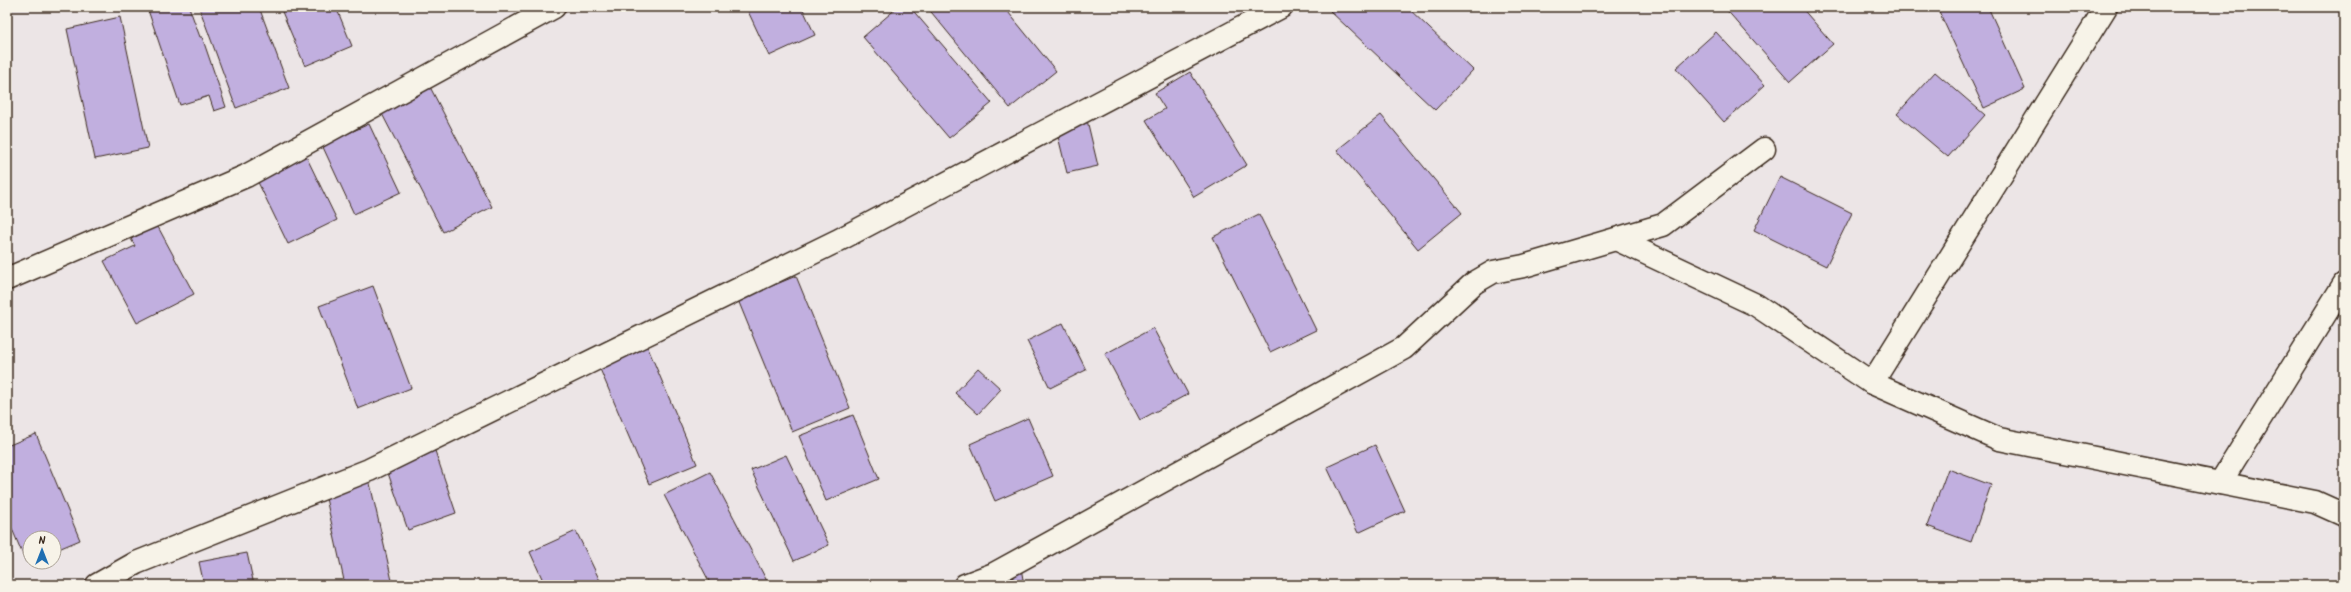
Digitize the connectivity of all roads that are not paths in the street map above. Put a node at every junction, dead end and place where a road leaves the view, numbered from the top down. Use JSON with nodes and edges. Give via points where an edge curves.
{"nodes":[{"id":1,"x":554,"y":7,"type":"edge"},
{"id":2,"x":1281,"y":7,"type":"edge"},
{"id":3,"x":2106,"y":7,"type":"edge"},
{"id":4,"x":1764,"y":149,"type":"dead end"},
{"id":5,"x":1618,"y":240,"type":"junction"},
{"id":6,"x":7,"y":279,"type":"edge"},
{"id":7,"x":2344,"y":284,"type":"edge"},
{"id":8,"x":1872,"y":383,"type":"junction"},
{"id":9,"x":2220,"y":483,"type":"junction"},
{"id":10,"x":2344,"y":515,"type":"edge"},
{"id":11,"x":97,"y":585,"type":"edge"},
{"id":12,"x":965,"y":585,"type":"edge"}],
"edges":[{"from":1,"to":6,"type":"street","via":[[246,176]]},
{"from":2,"to":11,"type":"street","via":[[837,241],[369,470],[136,563]]},
{"from":3,"to":8,"type":"street"},
{"from":4,"to":5,"type":"street","via":[[1663,225]]},
{"from":5,"to":8,"type":"street","via":[[1756,305]]},
{"from":5,"to":12,"type":"street","via":[[1493,272],[1474,283],[1404,348],[994,574]]},
{"from":7,"to":9,"type":"street"},
{"from":8,"to":9,"type":"street","via":[[1999,439]]},
{"from":9,"to":10,"type":"street","via":[[2315,502]]}]}
